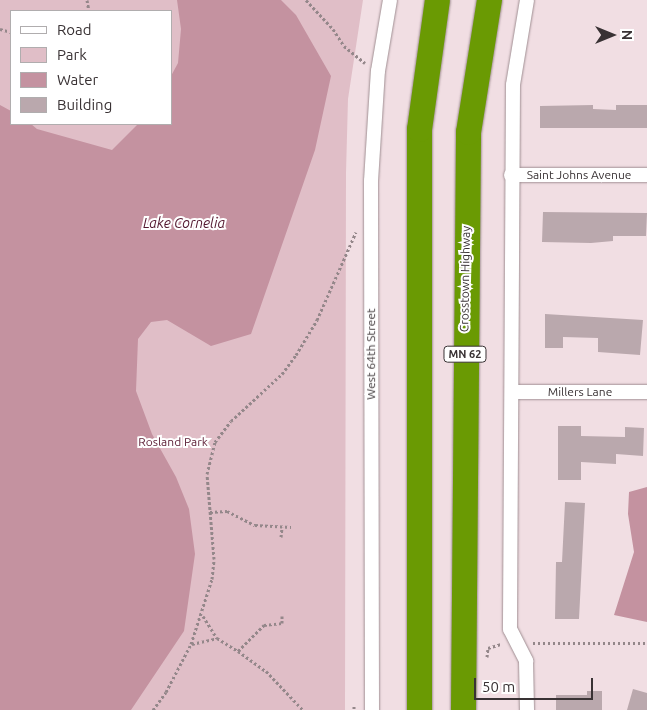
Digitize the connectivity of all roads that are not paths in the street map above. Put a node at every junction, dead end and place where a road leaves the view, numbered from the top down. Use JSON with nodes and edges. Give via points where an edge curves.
{"nodes":[{"id":1,"x":390,"y":0,"type":"edge"},
{"id":2,"x":437,"y":0,"type":"edge"},
{"id":3,"x":489,"y":0,"type":"edge"},
{"id":4,"x":527,"y":0,"type":"edge"},
{"id":5,"x":511,"y":175,"type":"junction"},
{"id":6,"x":647,"y":175,"type":"edge"},
{"id":7,"x":512,"y":392,"type":"junction"},
{"id":8,"x":647,"y":392,"type":"edge"},
{"id":9,"x":372,"y":710,"type":"edge"},
{"id":10,"x":419,"y":710,"type":"edge"},
{"id":11,"x":463,"y":710,"type":"edge"},
{"id":12,"x":527,"y":710,"type":"edge"}],
"edges":[{"from":1,"to":9,"type":"street","name":"West 64th Street","via":[[378,72],[371,181]]},
{"from":2,"to":10,"type":"highway","via":[[419,129]]},
{"from":3,"to":11,"type":"highway","name":"Crosstown Highway","number":"MN 62","via":[[468,132]]},
{"from":4,"to":5,"type":"street","via":[[513,85]]},
{"from":5,"to":6,"type":"street","name":"Saint Johns Avenue"},
{"from":5,"to":7,"type":"street"},
{"from":7,"to":8,"type":"street","name":"Millers Lane"},
{"from":7,"to":12,"type":"street","via":[[510,629],[526,661]]}]}
